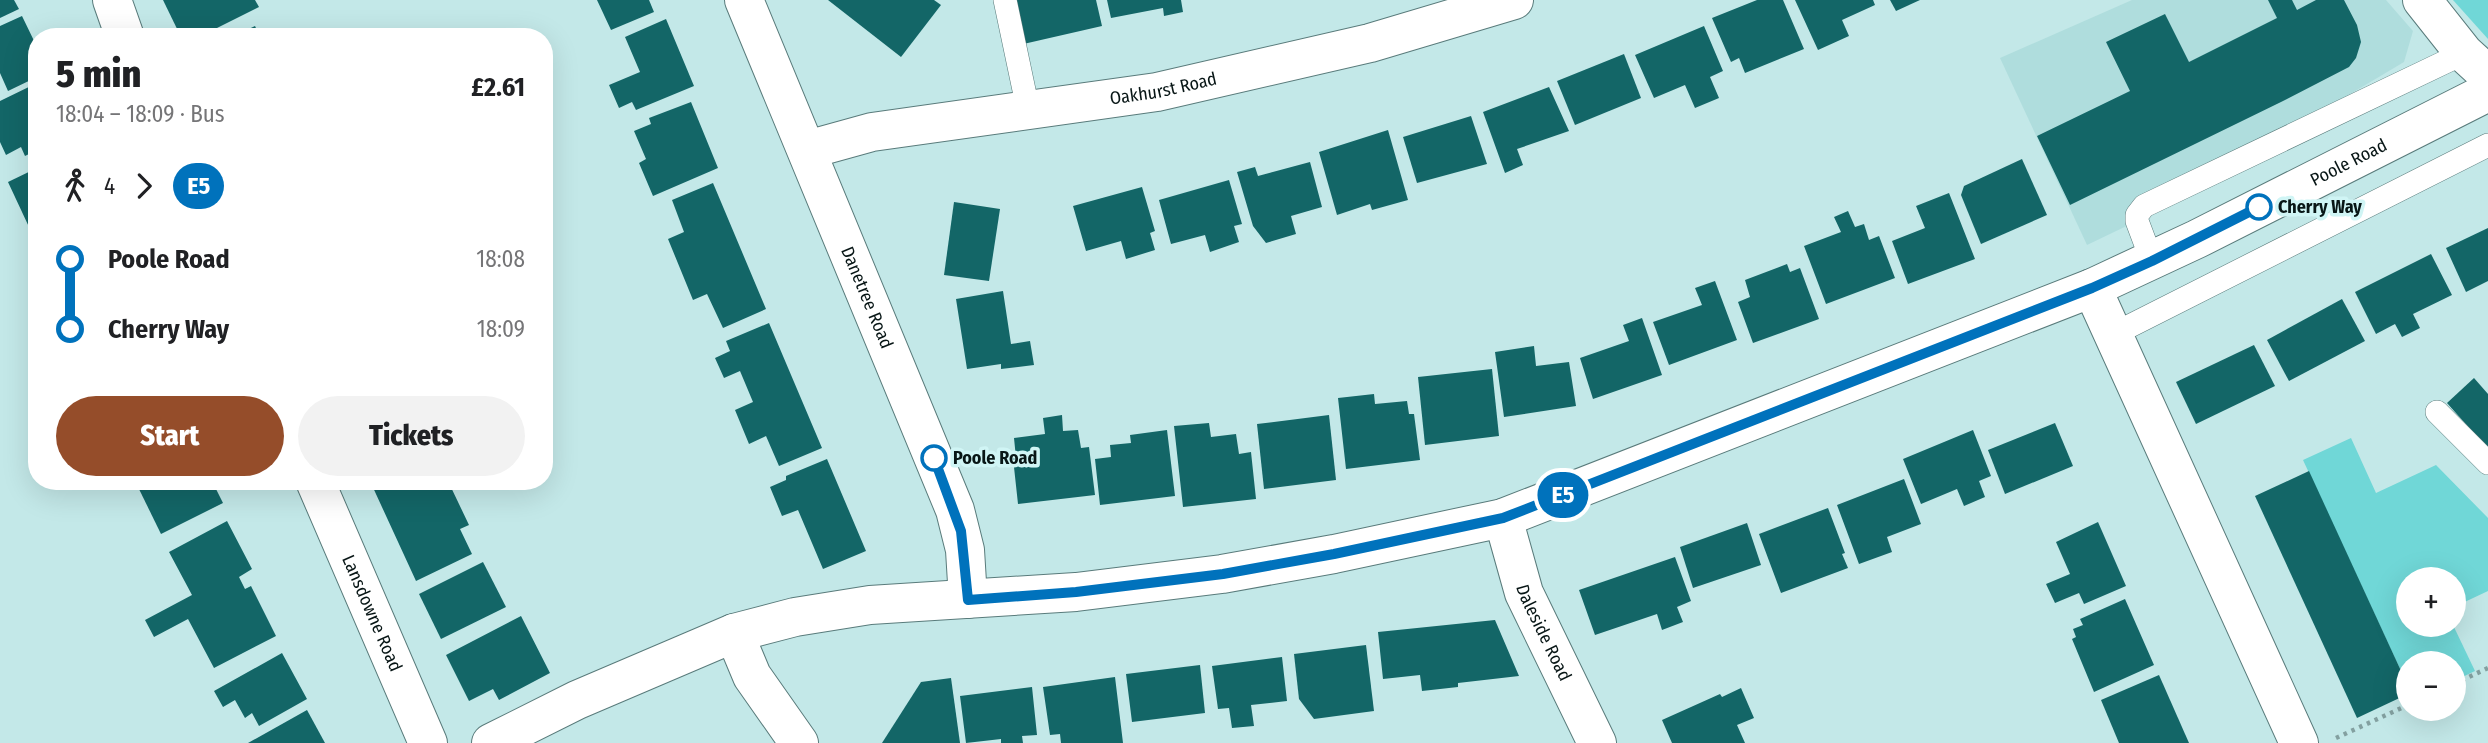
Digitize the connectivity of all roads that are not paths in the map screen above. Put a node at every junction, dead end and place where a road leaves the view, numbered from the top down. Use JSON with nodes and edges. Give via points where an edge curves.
{"nodes":[{"id":1,"x":112,"y":0,"type":"edge"},
{"id":2,"x":744,"y":0,"type":"edge"},
{"id":3,"x":1005,"y":0,"type":"edge"},
{"id":4,"x":1514,"y":0,"type":"edge"},
{"id":5,"x":2422,"y":0,"type":"edge"},
{"id":6,"x":122,"y":28,"type":"edge"},
{"id":7,"x":2476,"y":64,"type":"edge"},
{"id":8,"x":2488,"y":92,"type":"edge"},
{"id":9,"x":1028,"y":109,"type":"junction"},
{"id":10,"x":2488,"y":145,"type":"edge"},
{"id":11,"x":807,"y":150,"type":"junction"},
{"id":12,"x":2152,"y":261,"type":"junction"},
{"id":13,"x":2092,"y":288,"type":"junction"},
{"id":14,"x":2112,"y":335,"type":"junction"},
{"id":15,"x":2437,"y":412,"type":"dead end"},
{"id":16,"x":2488,"y":463,"type":"edge"},
{"id":17,"x":319,"y":490,"type":"edge"},
{"id":18,"x":1503,"y":518,"type":"junction"},
{"id":19,"x":968,"y":600,"type":"junction"},
{"id":20,"x":734,"y":633,"type":"junction"},
{"id":21,"x":428,"y":743,"type":"edge"},
{"id":22,"x":491,"y":743,"type":"edge"},
{"id":23,"x":799,"y":743,"type":"edge"},
{"id":24,"x":1597,"y":743,"type":"edge"},
{"id":25,"x":2299,"y":743,"type":"edge"}],
"edges":[{"from":1,"to":6,"type":"street"},
{"from":2,"to":11,"type":"street","name":"Danetree Road"},
{"from":3,"to":9,"type":"lane"},
{"from":4,"to":9,"type":"street","name":"Oakhurst Road","via":[[1370,43],[1170,89]]},
{"from":5,"to":7,"type":"street"},
{"from":7,"to":12,"type":"lane","via":[[2144,206],[2137,221]]},
{"from":8,"to":12,"type":"street","name":"Poole Road"},
{"from":9,"to":11,"type":"street","name":"Oakhurst Road","via":[[872,132]]},
{"from":10,"to":14,"type":"lane"},
{"from":11,"to":19,"type":"street","name":"Danetree Road","via":[[955,510],[965,550]]},
{"from":12,"to":13,"type":"street","name":"Poole Road"},
{"from":13,"to":14,"type":"street"},
{"from":13,"to":18,"type":"street","name":"Poole Road"},
{"from":14,"to":25,"type":"street"},
{"from":15,"to":16,"type":"lane"},
{"from":17,"to":21,"type":"street","name":"Lansdowne Road"},
{"from":18,"to":19,"type":"street","name":"Poole Road","via":[[1223,574]]},
{"from":18,"to":24,"type":"street","name":"Daleside Road","via":[[1524,593]]},
{"from":19,"to":20,"type":"street","name":"Poole Road","via":[[870,605]]},
{"from":20,"to":22,"type":"street","name":"Poole Road","via":[[577,700]]},
{"from":20,"to":23,"type":"street","via":[[752,676]]}]}
